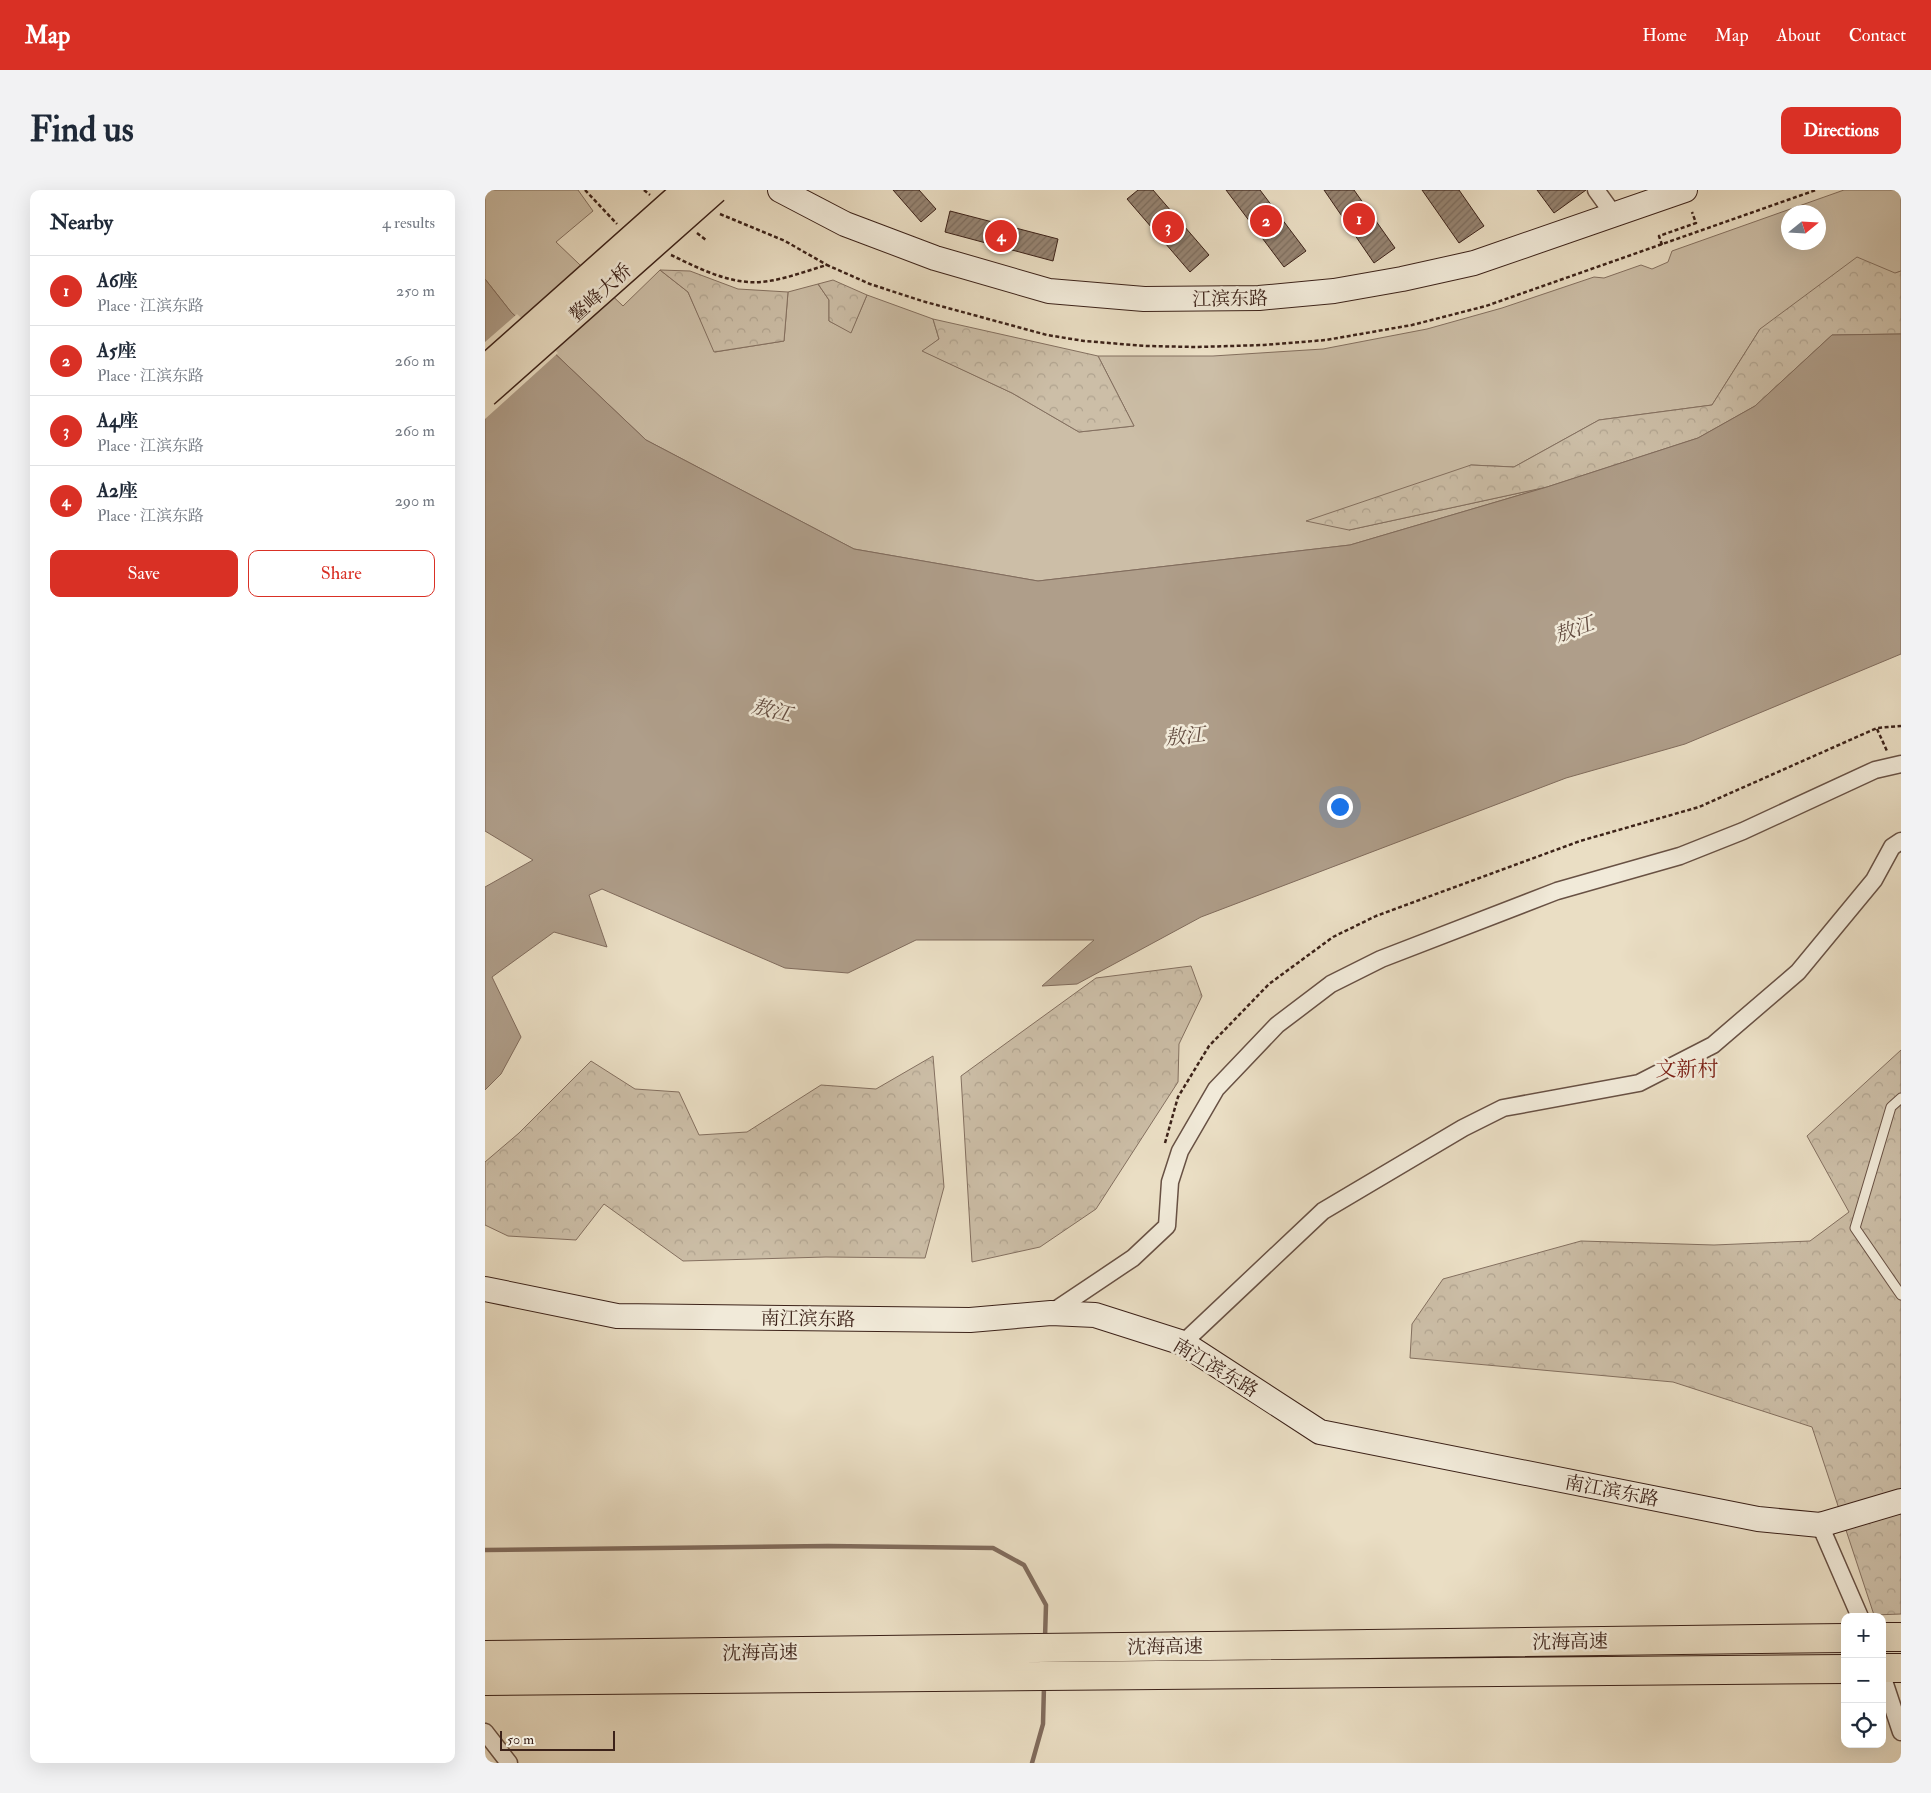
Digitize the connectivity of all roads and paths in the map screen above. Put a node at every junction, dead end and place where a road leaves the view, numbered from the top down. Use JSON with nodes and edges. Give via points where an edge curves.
{"nodes":[{"id":1,"x":686,"y":190,"type":"edge"},
{"id":2,"x":715,"y":190,"type":"edge"},
{"id":3,"x":780,"y":190,"type":"edge"},
{"id":4,"x":1596,"y":190,"type":"edge"},
{"id":5,"x":1685,"y":190,"type":"edge"},
{"id":6,"x":1692,"y":212,"type":"dead end"},
{"id":7,"x":1614,"y":215,"type":"junction"},
{"id":8,"x":770,"y":235,"type":"dead end"},
{"id":9,"x":1662,"y":245,"type":"dead end"},
{"id":10,"x":827,"y":265,"type":"dead end"},
{"id":11,"x":485,"y":370,"type":"edge"},
{"id":12,"x":485,"y":394,"type":"edge"},
{"id":13,"x":1877,"y":728,"type":"dead end"},
{"id":14,"x":1887,"y":752,"type":"dead end"},
{"id":15,"x":1901,"y":764,"type":"edge"},
{"id":16,"x":1901,"y":841,"type":"edge"},
{"id":17,"x":1901,"y":1098,"type":"edge"},
{"id":18,"x":485,"y":1289,"type":"edge"},
{"id":19,"x":1901,"y":1295,"type":"edge"},
{"id":20,"x":1051,"y":1313,"type":"junction"},
{"id":21,"x":1183,"y":1343,"type":"junction"},
{"id":22,"x":1901,"y":1501,"type":"edge"},
{"id":23,"x":1820,"y":1525,"type":"junction"},
{"id":24,"x":1858,"y":1613,"type":"edge"},
{"id":25,"x":1901,"y":1637,"type":"edge"},
{"id":26,"x":1841,"y":1638,"type":"edge"},
{"id":27,"x":1886,"y":1638,"type":"edge"},
{"id":28,"x":485,"y":1655,"type":"edge"},
{"id":29,"x":1886,"y":1668,"type":"edge"},
{"id":30,"x":1901,"y":1668,"type":"edge"},
{"id":31,"x":1841,"y":1669,"type":"edge"},
{"id":32,"x":485,"y":1681,"type":"edge"},
{"id":33,"x":1886,"y":1687,"type":"edge"},
{"id":34,"x":485,"y":1732,"type":"edge"},
{"id":35,"x":1901,"y":1732,"type":"edge"},
{"id":36,"x":509,"y":1763,"type":"edge"}],
"edges":[{"from":1,"to":11,"type":"main road","name":"鳌峰大桥","bridge":true},
{"from":2,"to":12,"type":"main road","name":"鳌峰大桥","bridge":true},
{"from":3,"to":7,"type":"main road","name":"江滨东路","via":[[845,224],[935,258],[1049,291],[1144,299],[1259,298],[1402,280],[1474,263]]},
{"from":4,"to":7,"type":"street"},
{"from":5,"to":7,"type":"main road","name":"江滨东路"},
{"from":6,"to":9,"type":"path","via":[[1695,223],[1659,236]]},
{"from":8,"to":10,"type":"path"},
{"from":13,"to":14,"type":"path"},
{"from":15,"to":20,"type":"street","via":[[1875,770],[1743,831],[1680,856],[1557,892],[1381,959],[1331,984],[1277,1026],[1216,1089],[1180,1151],[1170,1182],[1167,1226],[1133,1258]]},
{"from":16,"to":21,"type":"street","via":[[1892,847],[1874,880],[1798,972],[1713,1045],[1639,1083],[1503,1108],[1463,1128],[1323,1211]]},
{"from":17,"to":19,"type":"lane","via":[[1891,1107],[1855,1228]]},
{"from":18,"to":20,"type":"main road","name":"南江滨东路","via":[[617,1316],[969,1320]]},
{"from":20,"to":21,"type":"main road","name":"南江滨东路","via":[[1095,1315]]},
{"from":21,"to":23,"type":"main road","name":"南江滨东路","via":[[1320,1432],[1758,1519]]},
{"from":22,"to":23,"type":"main road","name":"南江滨东路"},
{"from":23,"to":24,"type":"street"},
{"from":25,"to":27,"type":"highway"},
{"from":26,"to":28,"type":"highway","name":"沈海高速"},
{"from":29,"to":30,"type":"highway"},
{"from":31,"to":32,"type":"highway","name":"沈海高速"},
{"from":33,"to":35,"type":"street"},
{"from":34,"to":36,"type":"street"}]}
